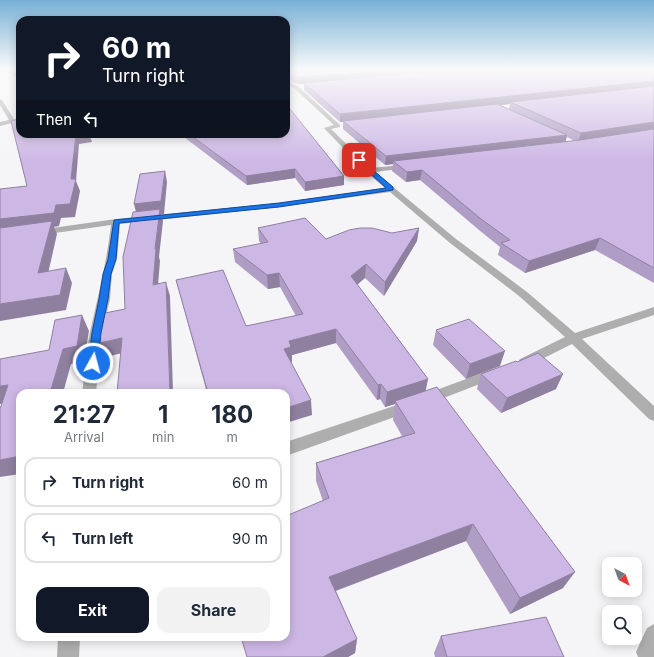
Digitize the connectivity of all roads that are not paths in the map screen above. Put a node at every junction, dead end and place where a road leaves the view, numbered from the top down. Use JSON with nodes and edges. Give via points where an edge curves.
{"nodes":[{"id":1,"x":0,"y":101,"type":"edge"},
{"id":2,"x":315,"y":101,"type":"edge"},
{"id":3,"x":16,"y":121,"type":"edge"},
{"id":4,"x":13,"y":122,"type":"junction"},
{"id":5,"x":0,"y":124,"type":"edge"},
{"id":6,"x":415,"y":165,"type":"edge"},
{"id":7,"x":369,"y":170,"type":"junction"},
{"id":8,"x":391,"y":189,"type":"junction"},
{"id":9,"x":116,"y":222,"type":"junction"},
{"id":10,"x":29,"y":234,"type":"edge"},
{"id":11,"x":654,"y":311,"type":"edge"},
{"id":12,"x":573,"y":338,"type":"junction"},
{"id":13,"x":89,"y":389,"type":"edge"},
{"id":14,"x":654,"y":415,"type":"edge"},
{"id":15,"x":290,"y":448,"type":"edge"},
{"id":16,"x":654,"y":635,"type":"edge"},
{"id":17,"x":69,"y":641,"type":"edge"},
{"id":18,"x":68,"y":657,"type":"edge"},
{"id":19,"x":649,"y":657,"type":"edge"}],
"edges":[{"from":1,"to":4,"type":"street"},
{"from":2,"to":7,"type":"street","via":[[341,125],[327,128]]},
{"from":3,"to":4,"type":"street"},
{"from":4,"to":5,"type":"street"},
{"from":6,"to":7,"type":"street"},
{"from":7,"to":8,"type":"street"},
{"from":8,"to":9,"type":"street","via":[[272,206]]},
{"from":8,"to":12,"type":"street","via":[[453,241],[523,294]]},
{"from":9,"to":10,"type":"street"},
{"from":9,"to":13,"type":"street","via":[[112,259],[96,333]]},
{"from":11,"to":12,"type":"street"},
{"from":12,"to":14,"type":"street"},
{"from":12,"to":15,"type":"street","via":[[510,368],[434,398]]},
{"from":16,"to":19,"type":"street","via":[[647,652]]},
{"from":17,"to":18,"type":"street"}]}
